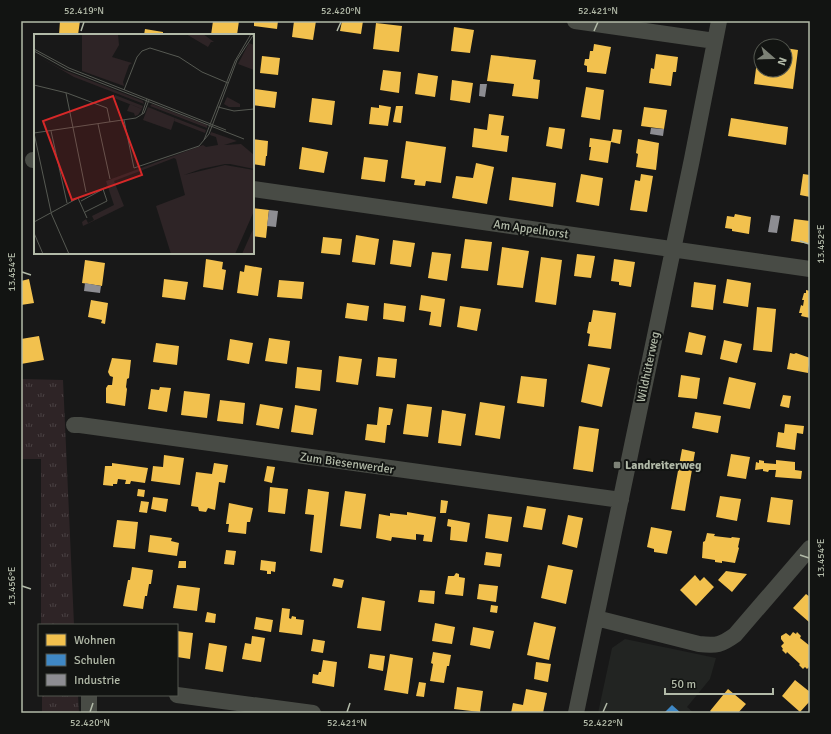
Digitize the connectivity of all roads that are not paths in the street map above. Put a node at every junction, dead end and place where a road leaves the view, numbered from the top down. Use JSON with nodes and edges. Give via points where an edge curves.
{"nodes":[{"id":1,"x":575,"y":21,"type":"edge"},
{"id":2,"x":719,"y":21,"type":"edge"},
{"id":3,"x":715,"y":41,"type":"junction"},
{"id":4,"x":254,"y":189,"type":"edge"},
{"id":5,"x":673,"y":249,"type":"junction"},
{"id":6,"x":810,"y":268,"type":"edge"},
{"id":7,"x":74,"y":426,"type":"dead end"},
{"id":8,"x":621,"y":500,"type":"junction"},
{"id":9,"x":810,"y":548,"type":"edge"},
{"id":10,"x":596,"y":618,"type":"junction"},
{"id":11,"x":178,"y":695,"type":"edge"},
{"id":12,"x":89,"y":696,"type":"edge"},
{"id":13,"x":89,"y":713,"type":"edge"},
{"id":14,"x":313,"y":713,"type":"edge"},
{"id":15,"x":576,"y":713,"type":"edge"}],
"edges":[{"from":1,"to":3,"type":"street"},
{"from":2,"to":3,"type":"street","name":"Wildhüterweg"},
{"from":3,"to":5,"type":"street","name":"Wildhüterweg"},
{"from":4,"to":5,"type":"street","name":"Am Appelhorst"},
{"from":5,"to":6,"type":"street","name":"Am Appelhorst"},
{"from":5,"to":8,"type":"street","name":"Wildhüterweg"},
{"from":7,"to":8,"type":"street","name":"Zum Biesenwerder"},
{"from":8,"to":10,"type":"street","name":"Wildhüterweg"},
{"from":9,"to":10,"type":"street","via":[[735,635],[724,643],[699,644]]},
{"from":10,"to":15,"type":"street","name":"Wildhüterweg"},
{"from":11,"to":14,"type":"street"},
{"from":12,"to":13,"type":"street"}]}
